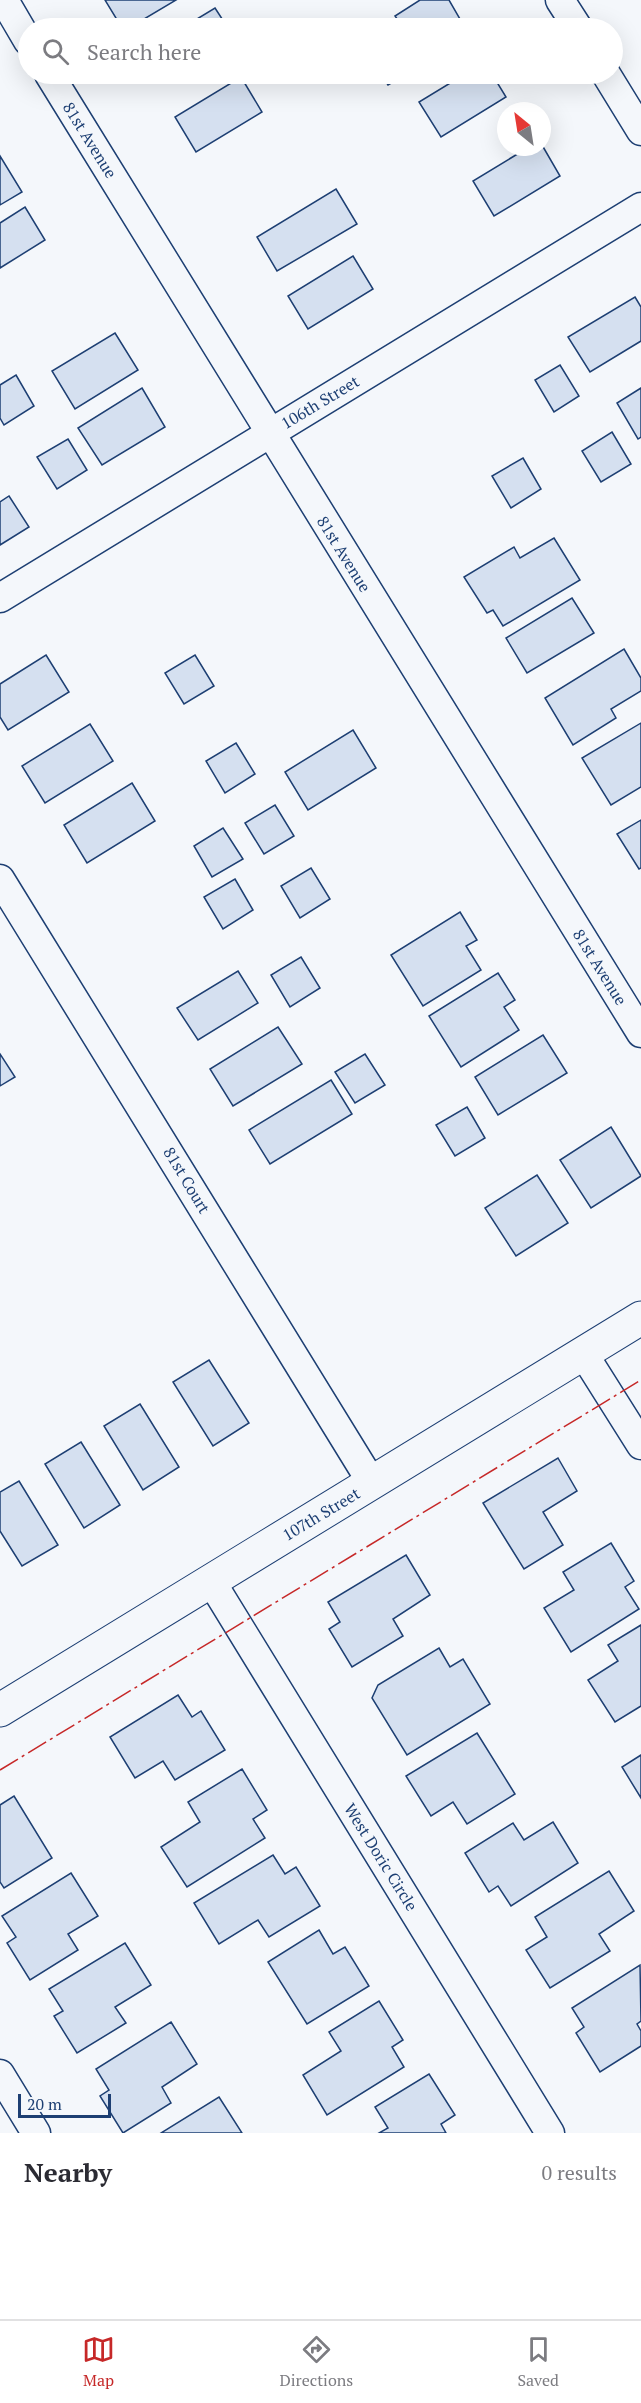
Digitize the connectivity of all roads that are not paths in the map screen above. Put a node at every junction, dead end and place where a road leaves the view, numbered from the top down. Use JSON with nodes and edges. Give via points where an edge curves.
{"nodes":[{"id":1,"x":4,"y":0,"type":"edge"},
{"id":2,"x":560,"y":0,"type":"edge"},
{"id":3,"x":572,"y":18,"type":"edge"},
{"id":4,"x":18,"y":24,"type":"edge"},
{"id":5,"x":55,"y":84,"type":"edge"},
{"id":6,"x":612,"y":84,"type":"edge"},
{"id":7,"x":641,"y":130,"type":"edge"},
{"id":8,"x":641,"y":207,"type":"edge"},
{"id":9,"x":269,"y":432,"type":"junction"},
{"id":10,"x":0,"y":598,"type":"edge"},
{"id":11,"x":0,"y":879,"type":"edge"},
{"id":12,"x":641,"y":1033,"type":"edge"},
{"id":13,"x":641,"y":1318,"type":"edge"},
{"id":14,"x":583,"y":1353,"type":"junction"},
{"id":15,"x":641,"y":1445,"type":"edge"},
{"id":16,"x":372,"y":1483,"type":"junction"},
{"id":17,"x":211,"y":1581,"type":"junction"},
{"id":18,"x":0,"y":1710,"type":"edge"},
{"id":19,"x":0,"y":2074,"type":"edge"},
{"id":20,"x":36,"y":2133,"type":"edge"},
{"id":21,"x":550,"y":2133,"type":"edge"}],
"edges":[{"from":1,"to":4,"type":"street"},
{"from":2,"to":3,"type":"street"},
{"from":5,"to":9,"type":"street","name":"81st Avenue"},
{"from":6,"to":7,"type":"street"},
{"from":8,"to":9,"type":"street","name":"106th Street"},
{"from":9,"to":10,"type":"street","name":"106th Street"},
{"from":9,"to":12,"type":"street","name":"81st Avenue"},
{"from":11,"to":16,"type":"street","name":"81st Court"},
{"from":13,"to":14,"type":"street","name":"107th Street"},
{"from":14,"to":15,"type":"street"},
{"from":14,"to":16,"type":"street","name":"107th Street"},
{"from":16,"to":17,"type":"street","name":"107th Street"},
{"from":17,"to":18,"type":"street","name":"107th Street"},
{"from":17,"to":21,"type":"street","name":"West Doric Circle"},
{"from":19,"to":20,"type":"street"}]}
